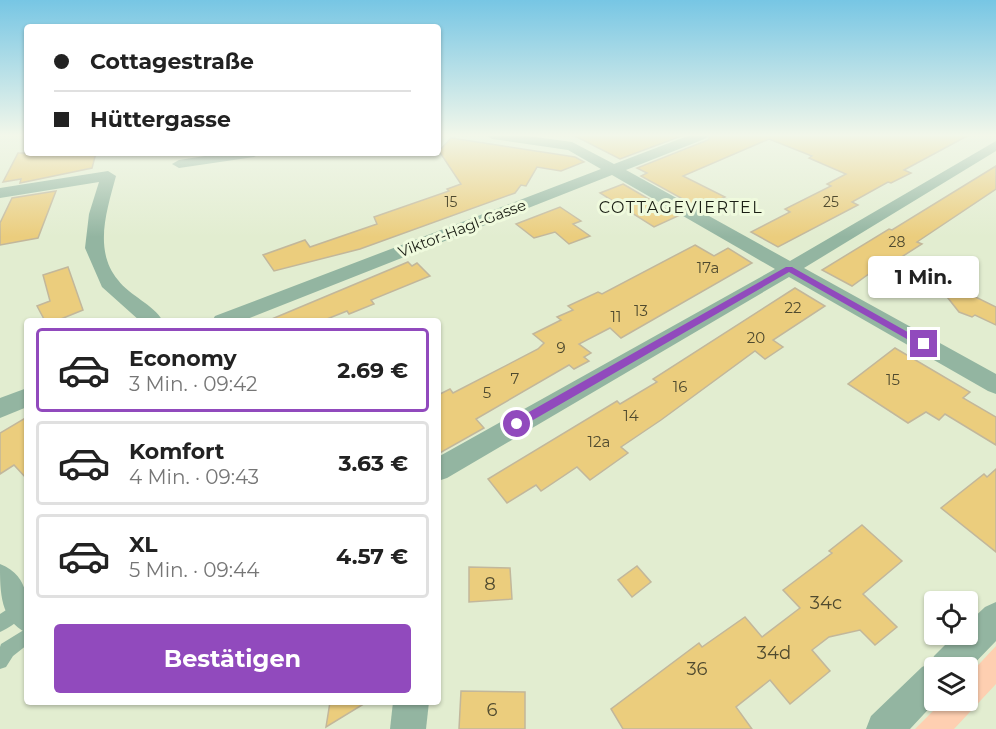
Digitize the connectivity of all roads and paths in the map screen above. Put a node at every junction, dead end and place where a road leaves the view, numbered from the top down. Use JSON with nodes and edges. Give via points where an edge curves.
{"nodes":[{"id":1,"x":614,"y":169,"type":"joint"},
{"id":2,"x":956,"y":169,"type":"edge"},
{"id":3,"x":0,"y":193,"type":"edge"},
{"id":4,"x":789,"y":269,"type":"junction"},
{"id":5,"x":150,"y":318,"type":"edge"},
{"id":6,"x":230,"y":318,"type":"edge"},
{"id":7,"x":996,"y":385,"type":"edge"},
{"id":8,"x":24,"y":398,"type":"edge"},
{"id":9,"x":0,"y":408,"type":"edge"},
{"id":10,"x":441,"y":468,"type":"edge"},
{"id":11,"x":0,"y":579,"type":"edge"},
{"id":12,"x":996,"y":618,"type":"edge"},
{"id":13,"x":19,"y":621,"type":"edge"},
{"id":14,"x":2,"y":655,"type":"edge"},
{"id":15,"x":957,"y":657,"type":"edge"},
{"id":16,"x":924,"y":689,"type":"edge"},
{"id":17,"x":411,"y":705,"type":"edge"},
{"id":18,"x":408,"y":729,"type":"edge"},
{"id":19,"x":884,"y":729,"type":"edge"}],
"edges":[{"from":1,"to":4,"type":"street"},
{"from":1,"to":6,"type":"street","name":"Viktor-Hagl-Gasse"},
{"from":2,"to":4,"type":"street"},
{"from":3,"to":5,"type":"street","via":[[108,176],[97,214],[94,248],[109,283]]},
{"from":4,"to":7,"type":"street"},
{"from":4,"to":10,"type":"street"},
{"from":8,"to":9,"type":"street"},
{"from":11,"to":13,"type":"street"},
{"from":12,"to":15,"type":"street"},
{"from":13,"to":14,"type":"lane"},
{"from":16,"to":19,"type":"street"},
{"from":17,"to":18,"type":"street"}]}
